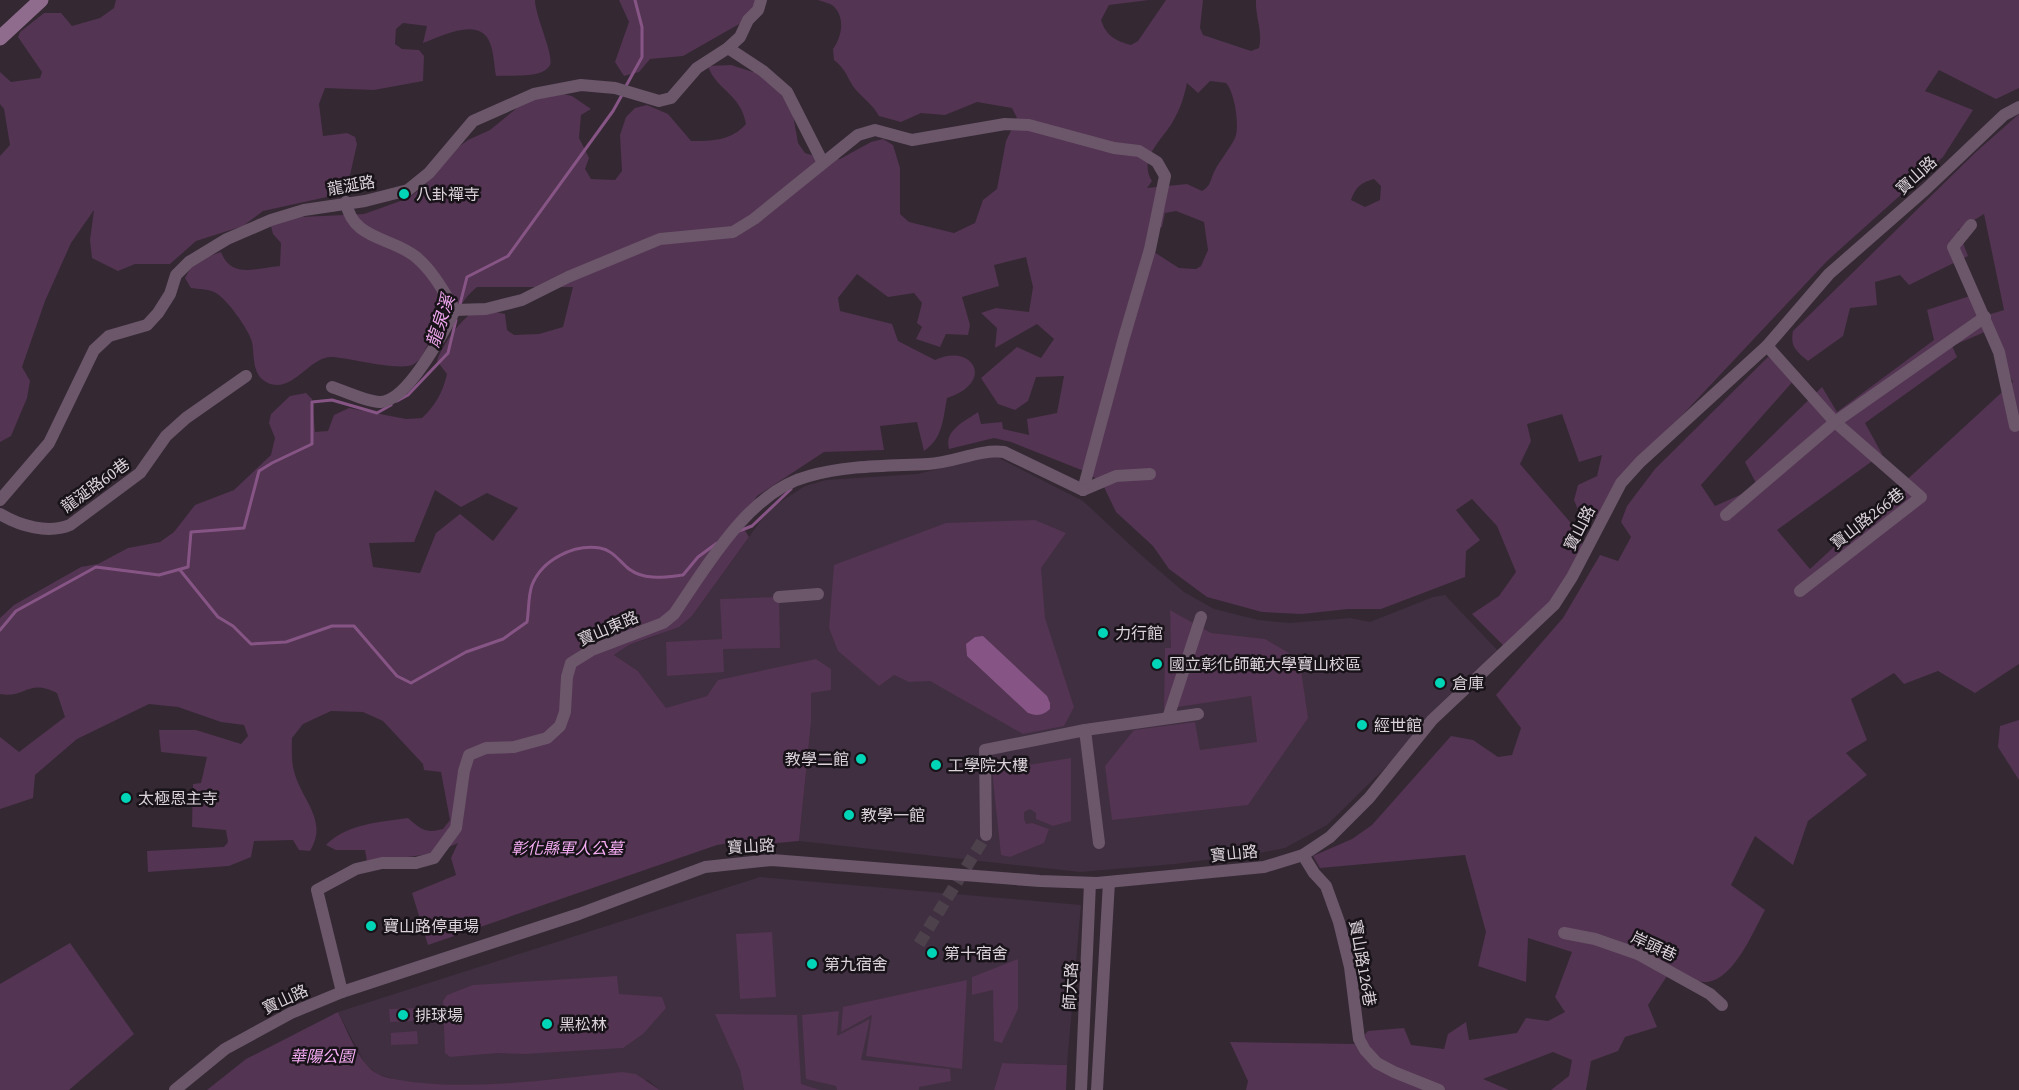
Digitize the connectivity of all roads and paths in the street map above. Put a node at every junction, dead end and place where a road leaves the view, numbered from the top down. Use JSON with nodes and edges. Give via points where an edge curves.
{"nodes":[{"id":1,"x":41,"y":0,"type":"edge"},
{"id":2,"x":761,"y":0,"type":"edge"},
{"id":3,"x":0,"y":38,"type":"edge"},
{"id":4,"x":728,"y":48,"type":"junction"},
{"id":5,"x":2019,"y":107,"type":"edge"},
{"id":6,"x":823,"y":163,"type":"junction"},
{"id":7,"x":346,"y":202,"type":"junction"},
{"id":8,"x":1971,"y":225,"type":"dead end"},
{"id":9,"x":455,"y":310,"type":"junction"},
{"id":10,"x":1984,"y":317,"type":"junction"},
{"id":11,"x":1767,"y":346,"type":"junction"},
{"id":12,"x":246,"y":376,"type":"dead end"},
{"id":13,"x":332,"y":387,"type":"dead end"},
{"id":14,"x":1835,"y":422,"type":"junction"},
{"id":15,"x":2014,"y":426,"type":"dead end"},
{"id":16,"x":1150,"y":474,"type":"dead end"},
{"id":17,"x":1083,"y":490,"type":"junction"},
{"id":18,"x":0,"y":500,"type":"edge"},
{"id":19,"x":0,"y":514,"type":"edge"},
{"id":20,"x":1726,"y":515,"type":"dead end"},
{"id":21,"x":1800,"y":591,"type":"dead end"},
{"id":22,"x":818,"y":594,"type":"dead end"},
{"id":23,"x":778,"y":597,"type":"dead end"},
{"id":24,"x":1201,"y":618,"type":"dead end"},
{"id":25,"x":1198,"y":714,"type":"dead end"},
{"id":26,"x":1168,"y":718,"type":"junction"},
{"id":27,"x":1085,"y":730,"type":"junction"},
{"id":28,"x":986,"y":835,"type":"tunnel mouth"},
{"id":29,"x":1099,"y":843,"type":"dead end"},
{"id":30,"x":1303,"y":855,"type":"junction"},
{"id":31,"x":1109,"y":882,"type":"junction"},
{"id":32,"x":1090,"y":883,"type":"junction"},
{"id":33,"x":1564,"y":933,"type":"dead end"},
{"id":34,"x":342,"y":992,"type":"junction"},
{"id":35,"x":1722,"y":1005,"type":"dead end"},
{"id":36,"x":176,"y":1090,"type":"edge"},
{"id":37,"x":1081,"y":1090,"type":"edge"},
{"id":38,"x":1096,"y":1090,"type":"edge"},
{"id":39,"x":1439,"y":1090,"type":"edge"}],
"edges":[{"from":1,"to":3,"type":"main road"},
{"from":2,"to":4,"type":"street","name":"龍涎路","via":[[740,37]]},
{"from":4,"to":6,"type":"street","via":[[787,92]]},
{"from":4,"to":7,"type":"street","name":"龍涎路","via":[[697,68],[671,98],[659,100],[615,88],[580,85],[534,94],[472,121],[429,173],[408,190]]},
{"from":5,"to":11,"type":"street","name":"寶山路","via":[[2004,115],[1829,274]]},
{"from":6,"to":9,"type":"street","via":[[733,232],[660,238],[522,300],[486,309]]},
{"from":6,"to":17,"type":"street","via":[[858,135],[875,130],[912,140],[1005,124],[1029,125],[1139,151],[1157,162],[1165,176],[1150,249]]},
{"from":7,"to":9,"type":"street","via":[[354,222],[368,235],[416,257]]},
{"from":7,"to":18,"type":"street","name":"龍涎路","via":[[270,220],[189,262],[176,275],[170,294],[147,325],[109,336],[94,350],[49,443]]},
{"from":8,"to":10,"type":"street","via":[[1953,247]]},
{"from":9,"to":13,"type":"street","via":[[416,375],[391,399],[379,403]]},
{"from":10,"to":14,"type":"street"},
{"from":10,"to":15,"type":"street","via":[[1999,352]]},
{"from":11,"to":14,"type":"street","name":"寶山路266巷"},
{"from":11,"to":30,"type":"street","name":"寶山路","via":[[1621,483],[1554,605],[1432,720],[1330,837]]},
{"from":12,"to":19,"type":"street","name":"龍涎路60巷","via":[[186,418],[166,436],[140,473],[70,525],[44,529]]},
{"from":14,"to":20,"type":"street"},
{"from":14,"to":21,"type":"street","name":"寶山路266巷","via":[[1921,497]]},
{"from":16,"to":17,"type":"street","via":[[1116,476]]},
{"from":17,"to":34,"type":"street","name":"寶山東路","via":[[1004,452],[991,450],[934,464],[841,469],[782,486],[725,541],[674,614],[663,623],[571,663],[566,712],[560,726],[547,738],[514,747],[486,748],[469,755],[456,828],[434,858],[356,868],[317,890]]},
{"from":22,"to":23,"type":"street"},
{"from":24,"to":26,"type":"street"},
{"from":25,"to":26,"type":"street"},
{"from":26,"to":27,"type":"street"},
{"from":27,"to":28,"type":"street","via":[[985,750]]},
{"from":27,"to":29,"type":"street"},
{"from":30,"to":31,"type":"street","name":"寶山路","via":[[1264,867]]},
{"from":30,"to":39,"type":"street","name":"寶山路126巷","via":[[1326,886],[1340,922],[1359,1039],[1365,1050],[1377,1063]]},
{"from":31,"to":32,"type":"street","name":"寶山路"},
{"from":31,"to":38,"type":"street"},
{"from":32,"to":34,"type":"street","name":"寶山路","via":[[772,860],[705,867],[579,914]]},
{"from":32,"to":37,"type":"street","name":"師大路"},
{"from":33,"to":35,"type":"street","name":"岸頭巷","via":[[1638,954],[1710,994]]},
{"from":34,"to":36,"type":"street","name":"寶山路","via":[[291,1012],[233,1044]]}]}
